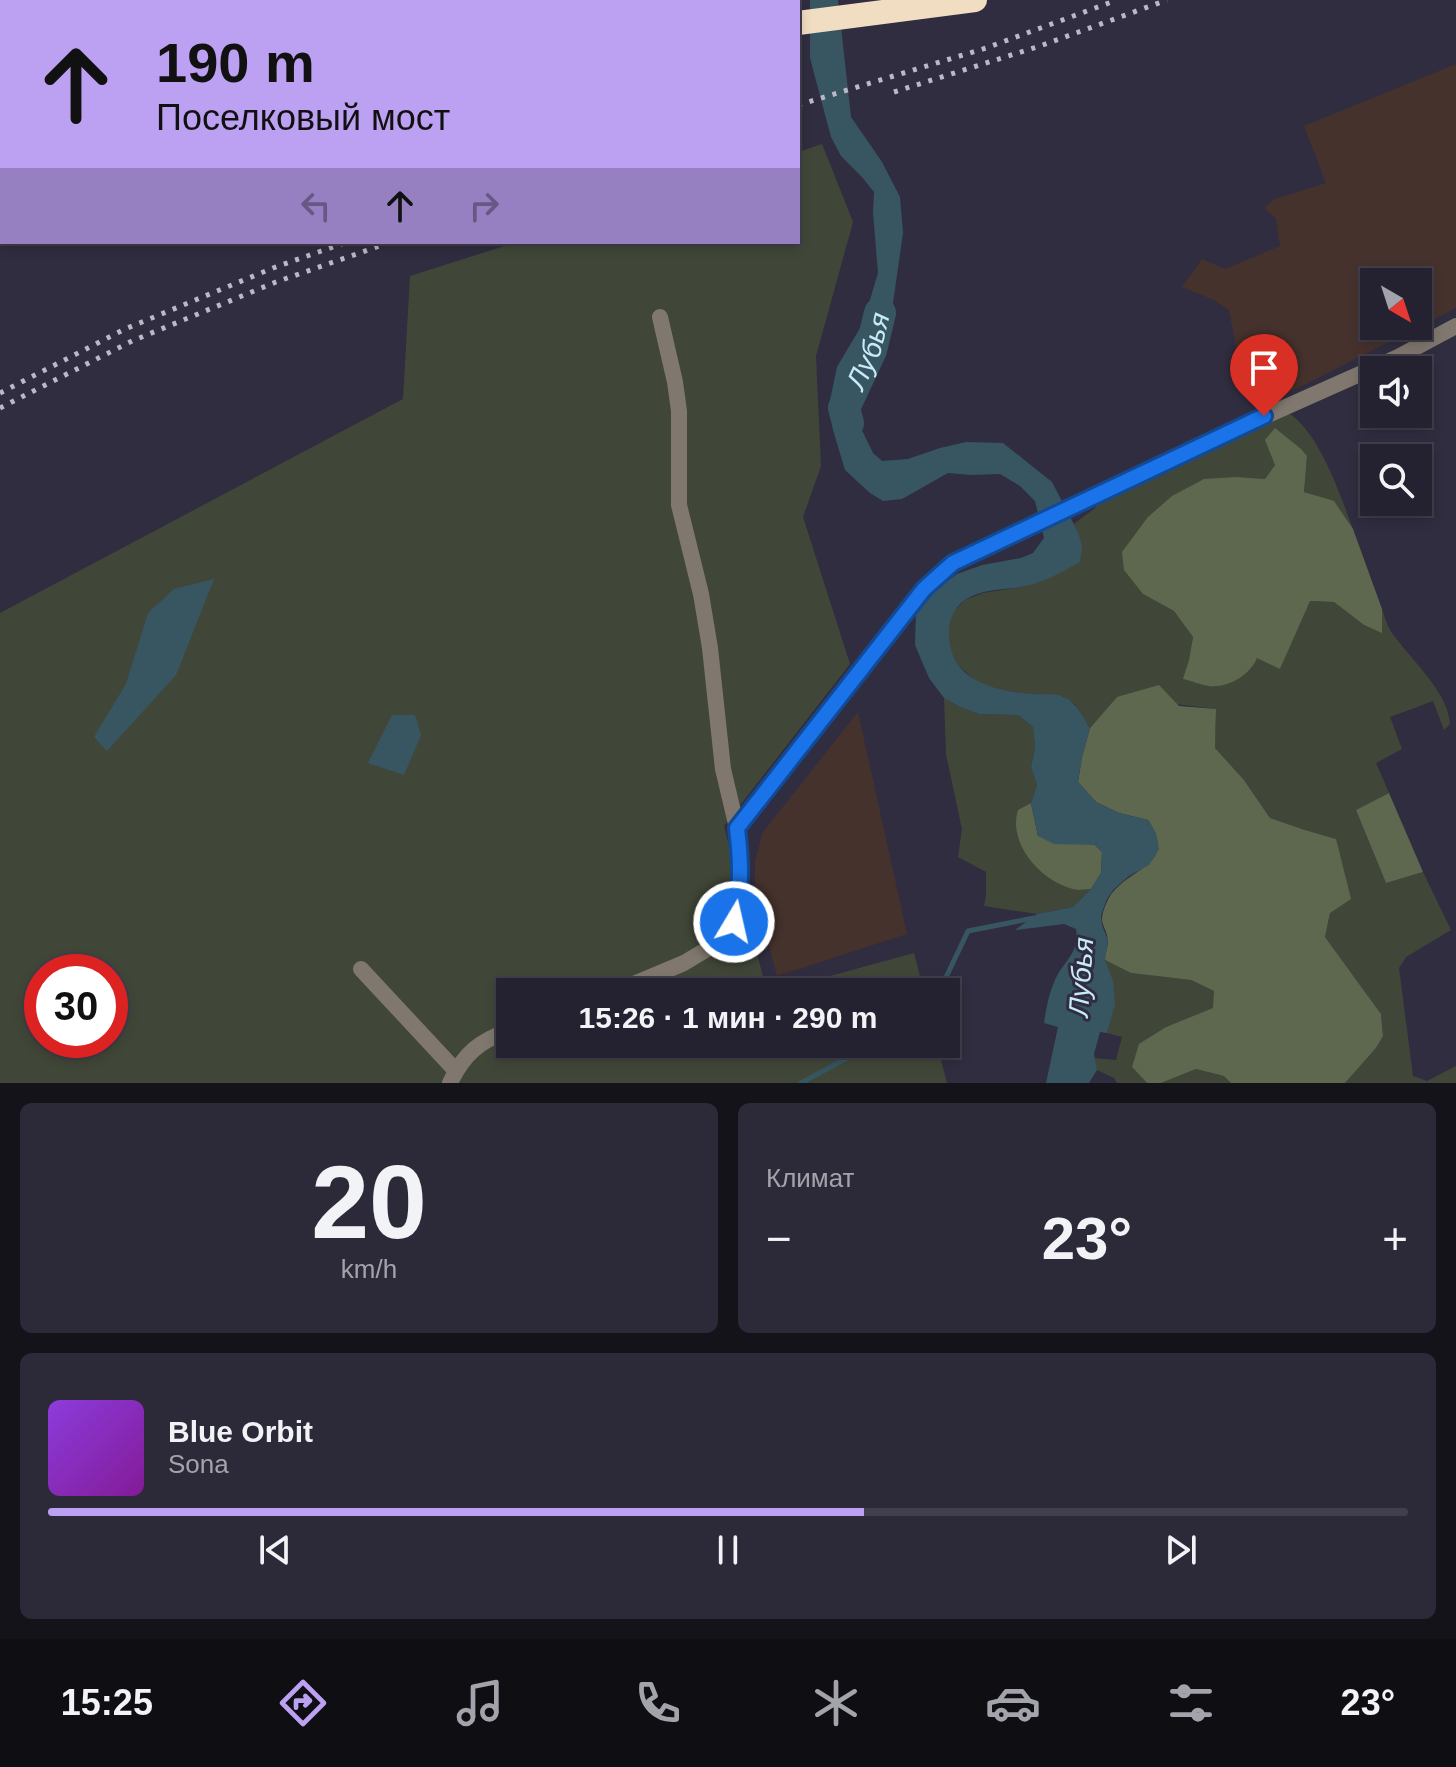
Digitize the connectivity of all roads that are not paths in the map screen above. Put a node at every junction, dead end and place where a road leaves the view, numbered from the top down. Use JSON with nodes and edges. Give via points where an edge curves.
{"nodes":[{"id":1,"x":975,"y":0,"type":"edge"},
{"id":2,"x":800,"y":23,"type":"edge"},
{"id":3,"x":660,"y":317,"type":"dead end"},
{"id":4,"x":1456,"y":326,"type":"edge"},
{"id":5,"x":737,"y":828,"type":"junction"},
{"id":6,"x":361,"y":969,"type":"dead end"},
{"id":7,"x":648,"y":978,"type":"edge"},
{"id":8,"x":496,"y":1035,"type":"edge"},
{"id":9,"x":453,"y":1077,"type":"edge"}],
"edges":[{"from":1,"to":2,"type":"highway"},
{"from":3,"to":5,"type":"street","via":[[679,411],[679,505],[701,594],[723,769]]},
{"from":4,"to":5,"type":"street","via":[[953,563],[924,589]]},
{"from":5,"to":7,"type":"street","via":[[740,897],[734,922],[719,942]]},
{"from":6,"to":9,"type":"street"},
{"from":8,"to":9,"type":"street","via":[[468,1055]]}]}
